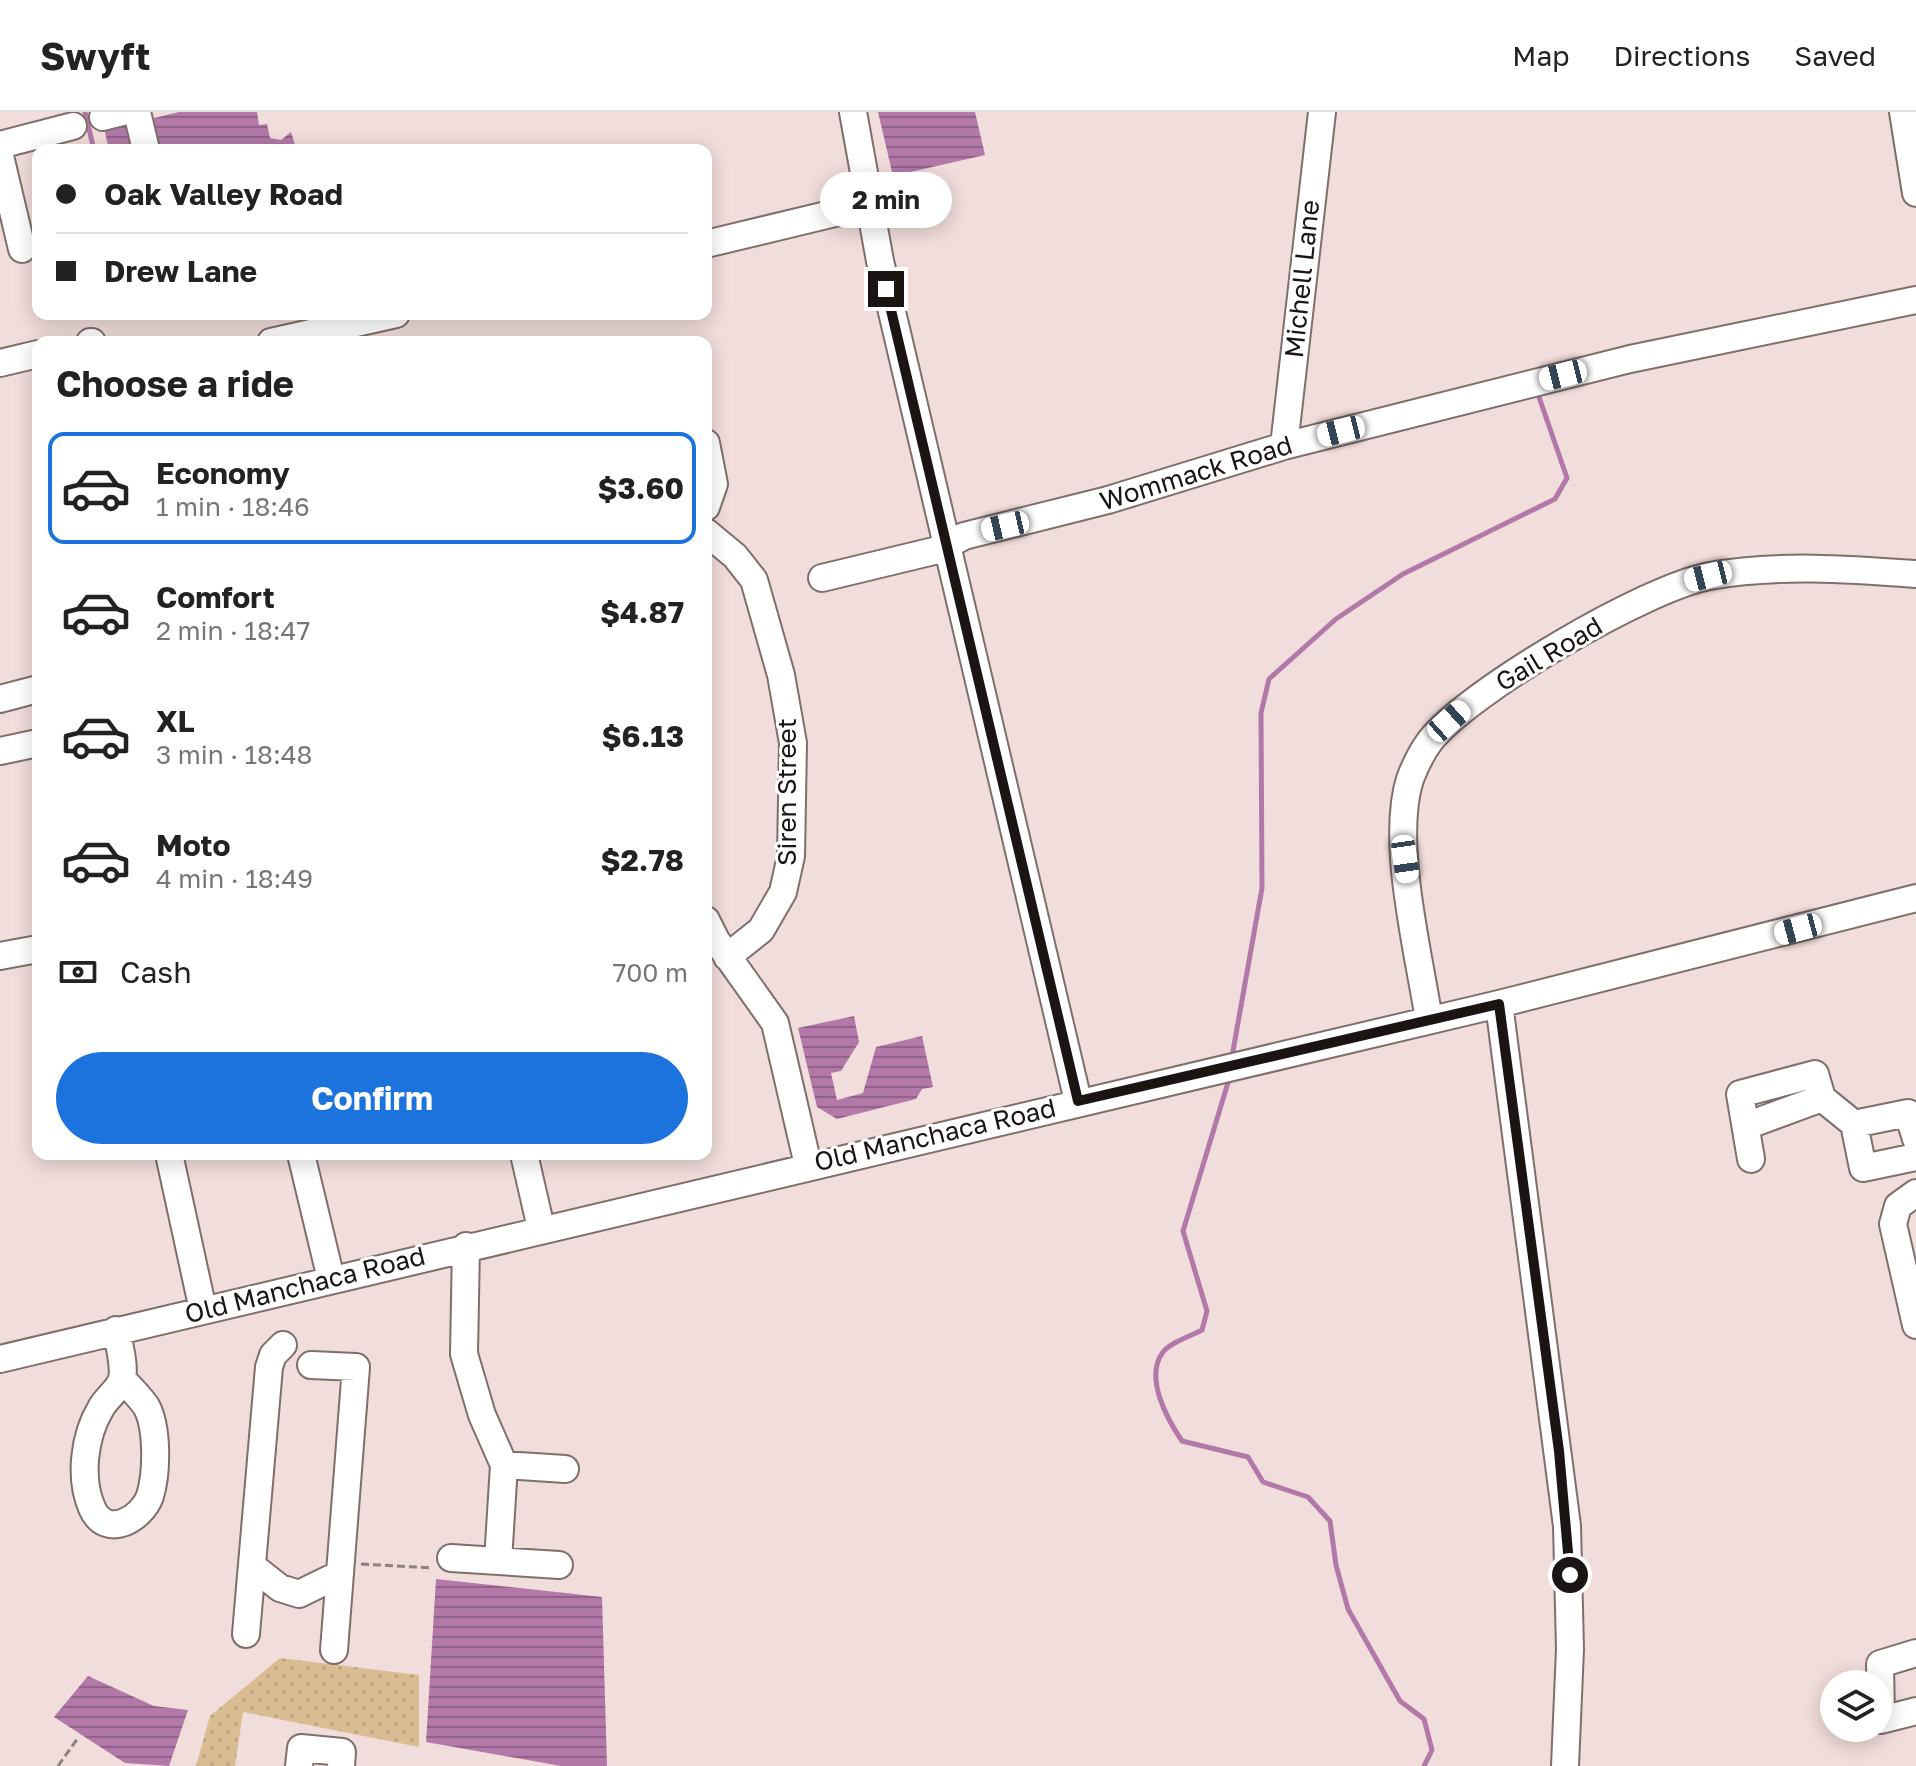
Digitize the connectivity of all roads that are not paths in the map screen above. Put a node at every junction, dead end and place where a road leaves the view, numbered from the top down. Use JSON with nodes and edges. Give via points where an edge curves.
{"nodes":[{"id":1,"x":137,"y":112,"type":"edge"},
{"id":2,"x":853,"y":112,"type":"edge"},
{"id":3,"x":1322,"y":112,"type":"edge"},
{"id":4,"x":1903,"y":112,"type":"edge"},
{"id":5,"x":73,"y":126,"type":"dead end"},
{"id":6,"x":145,"y":144,"type":"edge"},
{"id":7,"x":0,"y":145,"type":"edge"},
{"id":8,"x":0,"y":156,"type":"edge"},
{"id":9,"x":1916,"y":193,"type":"edge"},
{"id":10,"x":868,"y":205,"type":"junction"},
{"id":11,"x":712,"y":243,"type":"edge"},
{"id":12,"x":20,"y":250,"type":"edge"},
{"id":13,"x":1916,"y":300,"type":"edge"},
{"id":14,"x":378,"y":320,"type":"edge"},
{"id":15,"x":332,"y":335,"type":"edge"},
{"id":16,"x":32,"y":355,"type":"edge"},
{"id":17,"x":0,"y":363,"type":"edge"},
{"id":18,"x":1284,"y":446,"type":"junction"},
{"id":19,"x":712,"y":537,"type":"edge"},
{"id":20,"x":947,"y":546,"type":"junction"},
{"id":21,"x":1916,"y":574,"type":"edge"},
{"id":22,"x":822,"y":578,"type":"dead end"},
{"id":23,"x":32,"y":691,"type":"edge"},
{"id":24,"x":0,"y":699,"type":"edge"},
{"id":25,"x":32,"y":744,"type":"edge"},
{"id":26,"x":0,"y":751,"type":"edge"},
{"id":27,"x":1916,"y":898,"type":"edge"},
{"id":28,"x":712,"y":931,"type":"edge"},
{"id":29,"x":32,"y":950,"type":"edge"},
{"id":30,"x":0,"y":956,"type":"edge"},
{"id":31,"x":727,"y":957,"type":"junction"},
{"id":32,"x":1499,"y":1004,"type":"junction"},
{"id":33,"x":1429,"y":1020,"type":"junction"},
{"id":34,"x":1078,"y":1101,"type":"junction"},
{"id":35,"x":1854,"y":1124,"type":"junction"},
{"id":36,"x":1916,"y":1139,"type":"edge"},
{"id":37,"x":1751,"y":1159,"type":"dead end"},
{"id":38,"x":170,"y":1160,"type":"edge"},
{"id":39,"x":302,"y":1160,"type":"edge"},
{"id":40,"x":525,"y":1160,"type":"edge"},
{"id":41,"x":1904,"y":1160,"type":"edge"},
{"id":42,"x":808,"y":1165,"type":"junction"},
{"id":43,"x":1912,"y":1194,"type":"edge"},
{"id":44,"x":541,"y":1228,"type":"junction"},
{"id":45,"x":466,"y":1246,"type":"junction"},
{"id":46,"x":331,"y":1279,"type":"junction"},
{"id":47,"x":203,"y":1310,"type":"junction"},
{"id":48,"x":1916,"y":1325,"type":"edge"},
{"id":49,"x":116,"y":1330,"type":"junction"},
{"id":50,"x":283,"y":1345,"type":"dead end"},
{"id":51,"x":0,"y":1359,"type":"edge"},
{"id":52,"x":311,"y":1365,"type":"dead end"},
{"id":53,"x":122,"y":1379,"type":"junction"},
{"id":54,"x":504,"y":1465,"type":"junction"},
{"id":55,"x":565,"y":1469,"type":"dead end"},
{"id":56,"x":451,"y":1558,"type":"road end"},
{"id":57,"x":498,"y":1561,"type":"junction"},
{"id":58,"x":559,"y":1565,"type":"dead end"},
{"id":59,"x":252,"y":1566,"type":"junction"},
{"id":60,"x":341,"y":1568,"type":"junction"},
{"id":61,"x":246,"y":1634,"type":"dead end"},
{"id":62,"x":334,"y":1650,"type":"dead end"},
{"id":63,"x":1916,"y":1653,"type":"edge"},
{"id":64,"x":1916,"y":1711,"type":"edge"},
{"id":65,"x":299,"y":1766,"type":"edge"},
{"id":66,"x":341,"y":1766,"type":"edge"},
{"id":67,"x":1565,"y":1766,"type":"edge"}],
"edges":[{"from":1,"to":6,"type":"street"},
{"from":2,"to":10,"type":"street"},
{"from":3,"to":18,"type":"street","name":"Michell Lane"},
{"from":4,"to":9,"type":"street"},
{"from":5,"to":7,"type":"street"},
{"from":8,"to":12,"type":"street"},
{"from":10,"to":11,"type":"street"},
{"from":10,"to":20,"type":"street"},
{"from":13,"to":18,"type":"street","name":"Wommack Road","via":[[1630,359]]},
{"from":14,"to":15,"type":"street"},
{"from":16,"to":17,"type":"street"},
{"from":18,"to":20,"type":"street","name":"Wommack Road","via":[[1093,504],[964,536]]},
{"from":19,"to":31,"type":"street","name":"Siren Street","via":[[754,580],[781,675],[793,743],[791,856],[783,892],[761,930]]},
{"from":20,"to":22,"type":"street","name":"Wommack Road"},
{"from":20,"to":34,"type":"street"},
{"from":21,"to":33,"type":"street","name":"Gail Road","via":[[1814,568],[1733,573],[1681,583],[1631,605],[1489,690],[1449,721],[1418,758],[1404,805],[1405,859]]},
{"from":23,"to":24,"type":"street"},
{"from":25,"to":26,"type":"street"},
{"from":27,"to":32,"type":"street","name":"Old Manchaca Road"},
{"from":28,"to":31,"type":"street"},
{"from":29,"to":30,"type":"street"},
{"from":31,"to":42,"type":"street","via":[[775,1023]]},
{"from":32,"to":33,"type":"street","name":"Old Manchaca Road"},
{"from":32,"to":67,"type":"street","via":[[1567,1526],[1570,1649]]},
{"from":33,"to":34,"type":"street","name":"Old Manchaca Road"},
{"from":34,"to":42,"type":"street","name":"Old Manchaca Road"},
{"from":35,"to":36,"type":"street","via":[[1908,1113]]},
{"from":35,"to":37,"type":"street","via":[[1822,1098],[1746,1126]]},
{"from":35,"to":41,"type":"street","via":[[1863,1168]]},
{"from":38,"to":47,"type":"street"},
{"from":39,"to":46,"type":"street"},
{"from":40,"to":44,"type":"street"},
{"from":41,"to":43,"type":"street"},
{"from":42,"to":44,"type":"street","name":"Old Manchaca Road"},
{"from":43,"to":48,"type":"street","via":[[1898,1206],[1893,1224]]},
{"from":44,"to":45,"type":"street","name":"Old Manchaca Road"},
{"from":45,"to":46,"type":"street","name":"Old Manchaca Road"},
{"from":45,"to":54,"type":"street","via":[[464,1354]]},
{"from":46,"to":47,"type":"street","name":"Old Manchaca Road"},
{"from":47,"to":49,"type":"street","name":"Old Manchaca Road"},
{"from":49,"to":51,"type":"street","name":"Old Manchaca Road"},
{"from":49,"to":53,"type":"street"},
{"from":50,"to":59,"type":"street","via":[[269,1367]]},
{"from":52,"to":60,"type":"street","via":[[356,1367]]},
{"from":53,"to":53,"type":"street","via":[[90,1430],[85,1458],[91,1506],[108,1523],[135,1520],[145,1510],[153,1486],[152,1421]]},
{"from":54,"to":55,"type":"street"},
{"from":54,"to":57,"type":"street"},
{"from":56,"to":57,"type":"street"},
{"from":57,"to":58,"type":"street"},
{"from":59,"to":60,"type":"street","via":[[280,1588],[299,1594]]},
{"from":59,"to":61,"type":"street"},
{"from":60,"to":62,"type":"street"},
{"from":63,"to":64,"type":"street","via":[[1880,1664],[1881,1720]]},
{"from":65,"to":66,"type":"street","via":[[301,1748],[342,1752]]}]}
